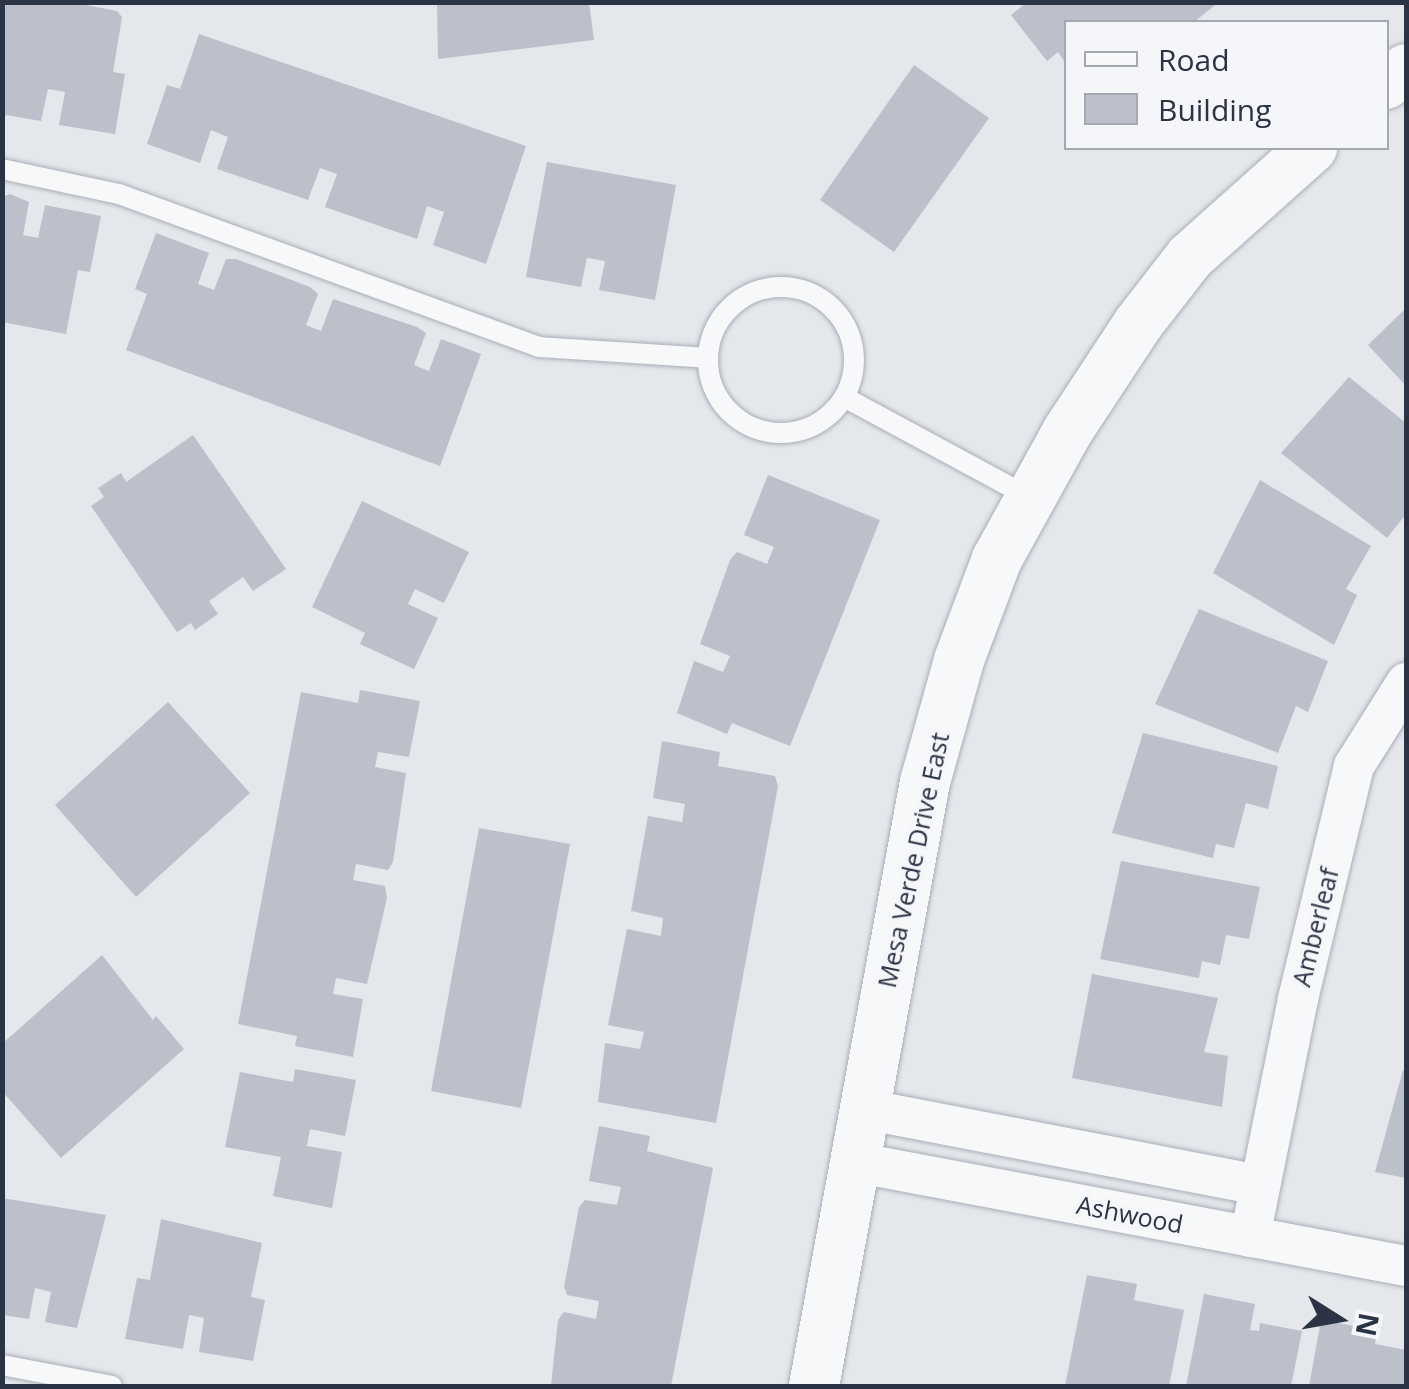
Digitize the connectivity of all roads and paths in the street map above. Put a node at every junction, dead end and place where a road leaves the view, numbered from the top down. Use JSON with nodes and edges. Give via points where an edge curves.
{"nodes":[{"id":1,"x":1310,"y":150,"type":"edge"},
{"id":2,"x":2,"y":169,"type":"edge"},
{"id":3,"x":708,"y":358,"type":"junction"},
{"id":4,"x":844,"y":398,"type":"junction"},
{"id":5,"x":1031,"y":498,"type":"junction"},
{"id":6,"x":1406,"y":682,"type":"edge"},
{"id":7,"x":864,"y":1108,"type":"junction"},
{"id":8,"x":854,"y":1162,"type":"junction"},
{"id":9,"x":1260,"y":1185,"type":"junction"},
{"id":10,"x":1250,"y":1236,"type":"junction"},
{"id":11,"x":1406,"y":1266,"type":"edge"},
{"id":12,"x":2,"y":1366,"type":"edge"},
{"id":13,"x":112,"y":1386,"type":"edge"},
{"id":14,"x":814,"y":1386,"type":"edge"}],
"edges":[{"from":1,"to":5,"type":"street","name":"Mesa Verde Drive East","via":[[1190,258],[1067,432]]},
{"from":2,"to":3,"type":"lane","via":[[119,194],[539,347]]},
{"from":3,"to":4,"type":"lane","via":[[723,406],[763,432],[810,429]]},
{"from":3,"to":4,"type":"lane","via":[[721,318],[739,300],[760,289],[810,292],[846,325],[854,374]]},
{"from":4,"to":5,"type":"lane"},
{"from":5,"to":7,"type":"street","name":"Mesa Verde Drive East","via":[[998,559],[959,660],[925,782]]},
{"from":6,"to":9,"type":"street","name":"Amberleaf","via":[[1354,766]]},
{"from":7,"to":8,"type":"street","name":"Mesa Verde Drive East"},
{"from":7,"to":9,"type":"street"},
{"from":8,"to":10,"type":"street","name":"Ashwood"},
{"from":8,"to":14,"type":"street","name":"Mesa Verde Drive East"},
{"from":9,"to":10,"type":"street","name":"Amberleaf"},
{"from":10,"to":11,"type":"street","name":"Ashwood"},
{"from":12,"to":13,"type":"lane"}]}
